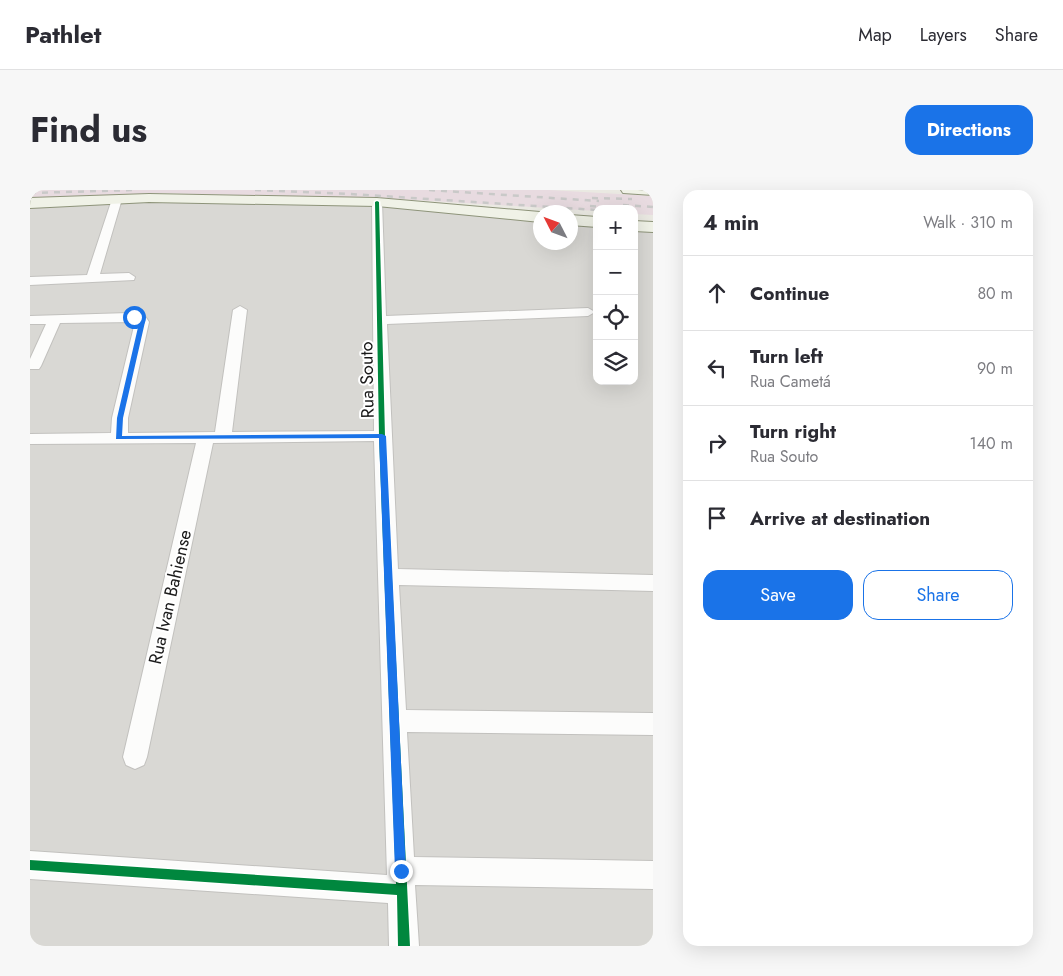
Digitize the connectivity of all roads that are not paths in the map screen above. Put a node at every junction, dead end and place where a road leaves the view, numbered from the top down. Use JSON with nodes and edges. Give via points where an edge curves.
{"nodes":[{"id":1,"x":628,"y":190,"type":"edge"},
{"id":2,"x":653,"y":191,"type":"edge"},
{"id":3,"x":117,"y":199,"type":"junction"},
{"id":4,"x":377,"y":202,"type":"junction"},
{"id":5,"x":30,"y":203,"type":"edge"},
{"id":6,"x":533,"y":216,"type":"edge"},
{"id":7,"x":578,"y":221,"type":"edge"},
{"id":8,"x":593,"y":222,"type":"edge"},
{"id":9,"x":638,"y":226,"type":"edge"},
{"id":10,"x":653,"y":227,"type":"edge"},
{"id":11,"x":129,"y":277,"type":"dead end"},
{"id":12,"x":93,"y":278,"type":"junction"},
{"id":13,"x":30,"y":281,"type":"edge"},
{"id":14,"x":240,"y":310,"type":"dead end"},
{"id":15,"x":588,"y":312,"type":"dead end"},
{"id":16,"x":30,"y":320,"type":"edge"},
{"id":17,"x":55,"y":320,"type":"junction"},
{"id":18,"x":381,"y":320,"type":"junction"},
{"id":19,"x":34,"y":366,"type":"dead end"},
{"id":20,"x":382,"y":436,"type":"junction"},
{"id":21,"x":215,"y":437,"type":"junction"},
{"id":22,"x":119,"y":438,"type":"junction"},
{"id":23,"x":30,"y":439,"type":"edge"},
{"id":24,"x":389,"y":577,"type":"junction"},
{"id":25,"x":653,"y":583,"type":"edge"},
{"id":26,"x":395,"y":721,"type":"junction"},
{"id":27,"x":653,"y":724,"type":"edge"},
{"id":28,"x":135,"y":757,"type":"dead end"},
{"id":29,"x":30,"y":865,"type":"edge"},
{"id":30,"x":653,"y":875,"type":"edge"},
{"id":31,"x":401,"y":880,"type":"junction"},
{"id":32,"x":404,"y":946,"type":"edge"}],
"edges":[{"from":1,"to":2,"type":"main road"},
{"from":3,"to":4,"type":"main road"},
{"from":3,"to":5,"type":"main road"},
{"from":3,"to":12,"type":"street"},
{"from":4,"to":6,"type":"main road"},
{"from":4,"to":18,"type":"street","name":"Rua Souto"},
{"from":7,"to":8,"type":"main road"},
{"from":9,"to":10,"type":"main road"},
{"from":11,"to":12,"type":"street"},
{"from":12,"to":13,"type":"street"},
{"from":14,"to":21,"type":"street","name":"Rua Ivan Bahiense"},
{"from":15,"to":18,"type":"street"},
{"from":16,"to":17,"type":"street"},
{"from":17,"to":19,"type":"street"},
{"from":17,"to":22,"type":"street","via":[[129,316],[142,322],[120,418]]},
{"from":18,"to":20,"type":"street","name":"Rua Souto"},
{"from":20,"to":21,"type":"street"},
{"from":20,"to":24,"type":"street","name":"Rua Souto"},
{"from":21,"to":22,"type":"street"},
{"from":21,"to":28,"type":"street","name":"Rua Ivan Bahiense"},
{"from":22,"to":23,"type":"street"},
{"from":24,"to":25,"type":"street"},
{"from":24,"to":26,"type":"street","name":"Rua Souto"},
{"from":26,"to":27,"type":"street"},
{"from":26,"to":31,"type":"street","name":"Rua Souto"},
{"from":29,"to":31,"type":"street"},
{"from":30,"to":31,"type":"street"},
{"from":31,"to":32,"type":"street","name":"Rua Souto"}]}
